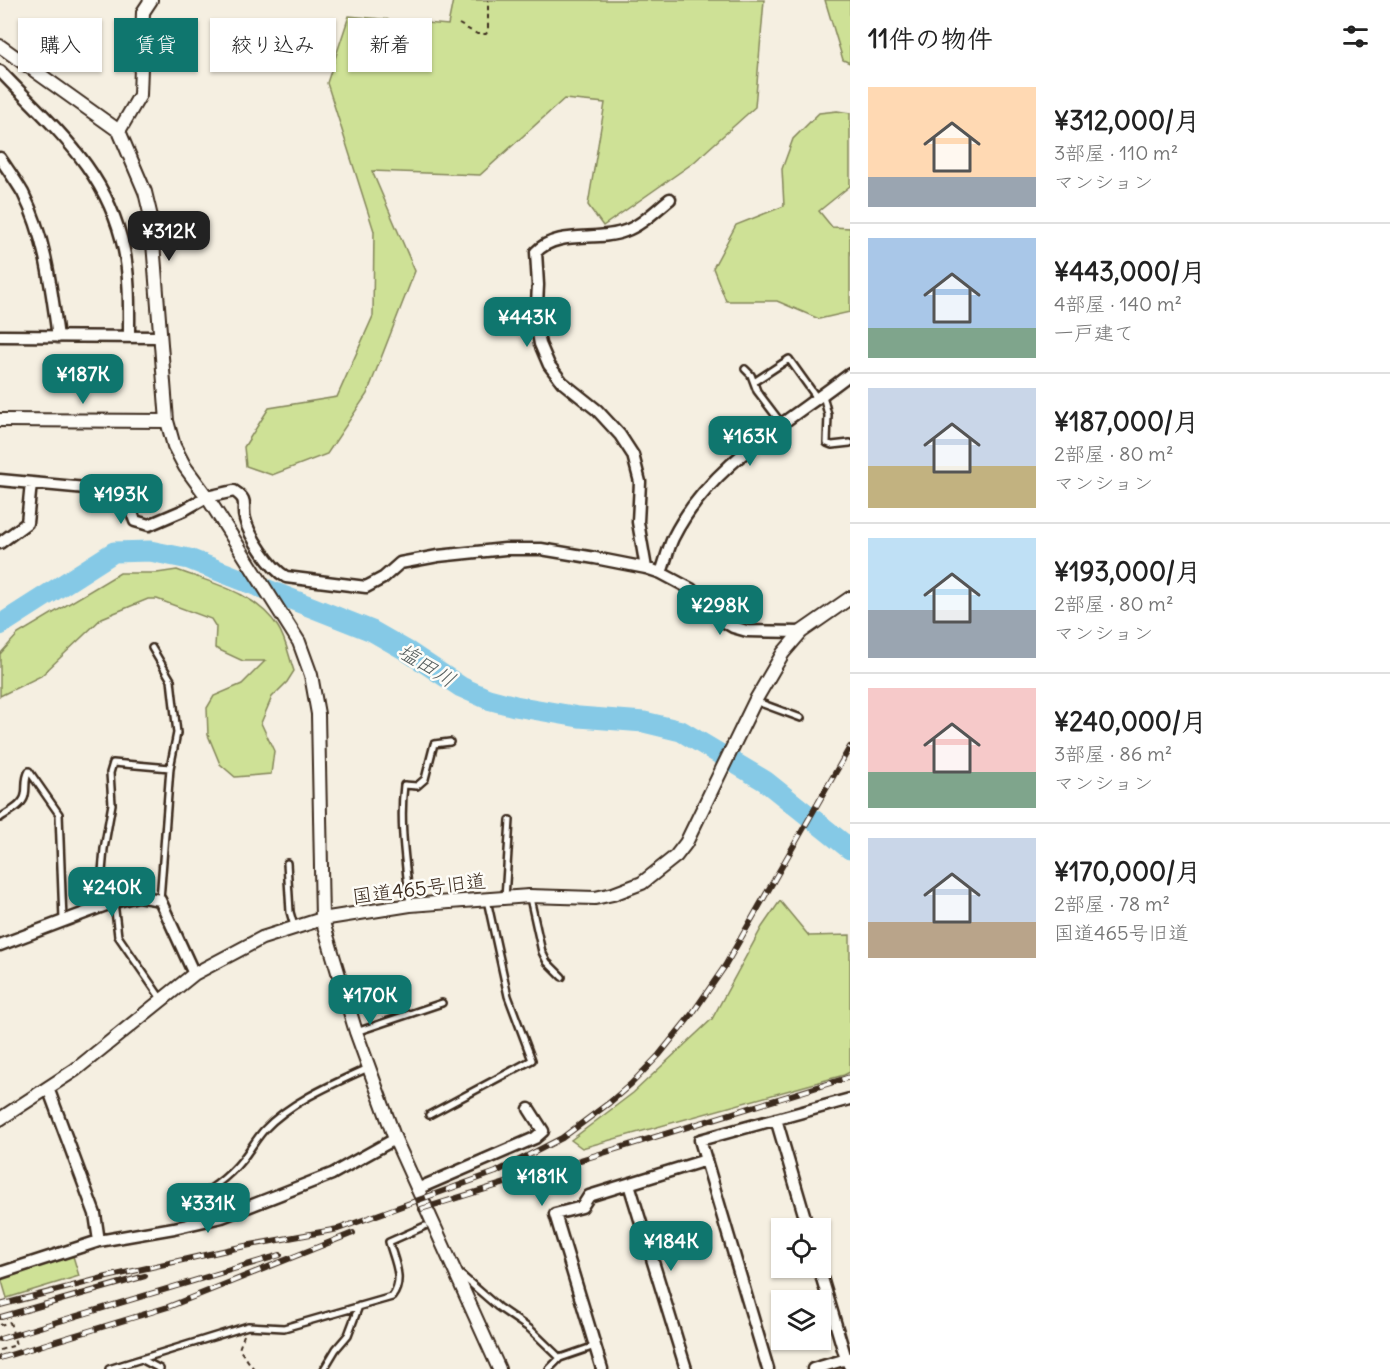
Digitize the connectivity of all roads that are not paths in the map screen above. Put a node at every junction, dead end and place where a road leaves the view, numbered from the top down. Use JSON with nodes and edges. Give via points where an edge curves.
{"nodes":[{"id":1,"x":150,"y":0,"type":"edge"},
{"id":2,"x":0,"y":46,"type":"edge"},
{"id":3,"x":0,"y":71,"type":"edge"},
{"id":4,"x":119,"y":132,"type":"junction"},
{"id":5,"x":0,"y":158,"type":"edge"},
{"id":6,"x":670,"y":199,"type":"dead end"},
{"id":7,"x":0,"y":336,"type":"edge"},
{"id":8,"x":58,"y":337,"type":"junction"},
{"id":9,"x":129,"y":337,"type":"junction"},
{"id":10,"x":159,"y":337,"type":"junction"},
{"id":11,"x":745,"y":369,"type":"dead end"},
{"id":12,"x":850,"y":374,"type":"edge"},
{"id":13,"x":754,"y":382,"type":"junction"},
{"id":14,"x":821,"y":397,"type":"junction"},
{"id":15,"x":0,"y":420,"type":"edge"},
{"id":16,"x":166,"y":421,"type":"junction"},
{"id":17,"x":782,"y":424,"type":"junction"},
{"id":18,"x":850,"y":443,"type":"edge"},
{"id":19,"x":0,"y":480,"type":"edge"},
{"id":20,"x":31,"y":483,"type":"junction"},
{"id":21,"x":207,"y":497,"type":"junction"},
{"id":22,"x":0,"y":543,"type":"edge"},
{"id":23,"x":646,"y":568,"type":"junction"},
{"id":24,"x":661,"y":573,"type":"junction"},
{"id":25,"x":850,"y":598,"type":"edge"},
{"id":26,"x":801,"y":632,"type":"junction"},
{"id":27,"x":152,"y":648,"type":"dead end"},
{"id":28,"x":755,"y":701,"type":"junction"},
{"id":29,"x":801,"y":718,"type":"dead end"},
{"id":30,"x":450,"y":742,"type":"dead end"},
{"id":31,"x":170,"y":768,"type":"junction"},
{"id":32,"x":0,"y":818,"type":"edge"},
{"id":33,"x":510,"y":820,"type":"dead end"},
{"id":34,"x":287,"y":863,"type":"dead end"},
{"id":35,"x":529,"y":896,"type":"junction"},
{"id":36,"x":505,"y":898,"type":"junction"},
{"id":37,"x":487,"y":899,"type":"junction"},
{"id":38,"x":160,"y":900,"type":"junction"},
{"id":39,"x":114,"y":902,"type":"junction"},
{"id":40,"x":99,"y":906,"type":"junction"},
{"id":41,"x":410,"y":906,"type":"junction"},
{"id":42,"x":322,"y":919,"type":"junction"},
{"id":43,"x":63,"y":920,"type":"junction"},
{"id":44,"x":295,"y":928,"type":"junction"},
{"id":45,"x":0,"y":945,"type":"edge"},
{"id":46,"x":194,"y":974,"type":"junction"},
{"id":47,"x":562,"y":977,"type":"dead end"},
{"id":48,"x":162,"y":1000,"type":"junction"},
{"id":49,"x":442,"y":1003,"type":"dead end"},
{"id":50,"x":356,"y":1032,"type":"junction"},
{"id":51,"x":368,"y":1068,"type":"junction"},
{"id":52,"x":48,"y":1088,"type":"junction"},
{"id":53,"x":850,"y":1099,"type":"edge"},
{"id":54,"x":529,"y":1108,"type":"dead end"},
{"id":55,"x":429,"y":1115,"type":"dead end"},
{"id":56,"x":0,"y":1119,"type":"edge"},
{"id":57,"x":776,"y":1119,"type":"junction"},
{"id":58,"x":395,"y":1139,"type":"junction"},
{"id":59,"x":706,"y":1160,"type":"junction"},
{"id":60,"x":629,"y":1184,"type":"junction"},
{"id":61,"x":213,"y":1188,"type":"junction"},
{"id":62,"x":417,"y":1190,"type":"junction"},
{"id":63,"x":222,"y":1216,"type":"junction"},
{"id":64,"x":805,"y":1218,"type":"edge"},
{"id":65,"x":191,"y":1224,"type":"junction"},
{"id":66,"x":425,"y":1226,"type":"dead end"},
{"id":67,"x":99,"y":1241,"type":"junction"},
{"id":68,"x":454,"y":1269,"type":"junction"},
{"id":69,"x":0,"y":1273,"type":"edge"},
{"id":70,"x":822,"y":1278,"type":"edge"},
{"id":71,"x":359,"y":1306,"type":"junction"},
{"id":72,"x":595,"y":1346,"type":"junction"},
{"id":73,"x":560,"y":1358,"type":"junction"},
{"id":74,"x":142,"y":1360,"type":"junction"},
{"id":75,"x":849,"y":1361,"type":"edge"},
{"id":76,"x":108,"y":1369,"type":"edge"},
{"id":77,"x":160,"y":1369,"type":"edge"},
{"id":78,"x":324,"y":1369,"type":"edge"},
{"id":79,"x":499,"y":1369,"type":"edge"},
{"id":80,"x":549,"y":1369,"type":"edge"},
{"id":81,"x":602,"y":1369,"type":"edge"},
{"id":82,"x":686,"y":1369,"type":"edge"},
{"id":83,"x":768,"y":1369,"type":"edge"},
{"id":84,"x":813,"y":1369,"type":"edge"}],
"edges":[{"from":1,"to":4,"type":"street","via":[[143,12],[140,94]]},
{"from":2,"to":4,"type":"street"},
{"from":3,"to":9,"type":"street","via":[[82,156],[108,201],[124,250]]},
{"from":4,"to":10,"type":"street","via":[[145,192],[151,217]]},
{"from":5,"to":8,"type":"street","via":[[37,225],[48,261]]},
{"from":6,"to":23,"type":"street","via":[[625,232],[560,239],[536,252],[536,323],[540,344],[562,382],[597,410],[633,455],[640,482],[638,522]]},
{"from":7,"to":8,"type":"street"},
{"from":8,"to":9,"type":"street"},
{"from":9,"to":10,"type":"street"},
{"from":10,"to":16,"type":"street"},
{"from":11,"to":13,"type":"lane"},
{"from":12,"to":14,"type":"street"},
{"from":13,"to":14,"type":"lane","via":[[789,358]]},
{"from":13,"to":17,"type":"lane"},
{"from":14,"to":17,"type":"street"},
{"from":14,"to":18,"type":"lane","via":[[828,415],[827,442]]},
{"from":15,"to":16,"type":"street"},
{"from":16,"to":21,"type":"street","via":[[185,467]]},
{"from":17,"to":24,"type":"street","via":[[724,469],[703,492],[672,540]]},
{"from":19,"to":20,"type":"street"},
{"from":20,"to":21,"type":"street","via":[[118,491],[127,498],[135,521],[148,525]]},
{"from":20,"to":22,"type":"street","via":[[27,523]]},
{"from":21,"to":23,"type":"street","via":[[234,491],[242,496],[248,528],[278,573],[286,577],[366,587],[399,563],[505,549],[541,549]]},
{"from":21,"to":42,"type":"street","via":[[299,642],[311,675],[318,714]]},
{"from":23,"to":24,"type":"street"},
{"from":24,"to":26,"type":"street","via":[[691,588],[733,627]]},
{"from":25,"to":26,"type":"street","name":"国道465号旧道"},
{"from":26,"to":28,"type":"street","name":"国道465号旧道","via":[[783,653]]},
{"from":27,"to":31,"type":"lane","via":[[171,680],[177,733]]},
{"from":28,"to":29,"type":"lane"},
{"from":28,"to":35,"type":"street","name":"国道465号旧道","via":[[686,843],[676,856],[628,890],[595,898]]},
{"from":30,"to":41,"type":"lane","via":[[434,744],[425,779],[417,786],[404,785],[403,841]]},
{"from":31,"to":38,"type":"lane"},
{"from":31,"to":40,"type":"lane","via":[[113,763]]},
{"from":32,"to":43,"type":"lane","via":[[23,802],[29,771],[59,814]]},
{"from":33,"to":36,"type":"lane"},
{"from":34,"to":44,"type":"lane","via":[[290,912]]},
{"from":35,"to":36,"type":"street","name":"国道465号旧道"},
{"from":35,"to":47,"type":"lane","via":[[542,952]]},
{"from":36,"to":37,"type":"street","name":"国道465号旧道"},
{"from":37,"to":41,"type":"street","name":"国道465号旧道"},
{"from":37,"to":55,"type":"lane","via":[[508,996],[532,1060]]},
{"from":38,"to":39,"type":"street","via":[[138,896]]},
{"from":38,"to":46,"type":"street"},
{"from":39,"to":40,"type":"street"},
{"from":39,"to":48,"type":"lane","via":[[118,936]]},
{"from":40,"to":43,"type":"street"},
{"from":41,"to":42,"type":"street","name":"国道465号旧道"},
{"from":42,"to":44,"type":"street","name":"国道465号旧道"},
{"from":42,"to":50,"type":"street"},
{"from":43,"to":45,"type":"street"},
{"from":44,"to":46,"type":"street","name":"国道465号旧道","via":[[262,938]]},
{"from":46,"to":48,"type":"street","name":"国道465号旧道"},
{"from":48,"to":52,"type":"street","name":"国道465号旧道"},
{"from":49,"to":50,"type":"lane"},
{"from":50,"to":51,"type":"street"},
{"from":51,"to":58,"type":"street"},
{"from":51,"to":61,"type":"lane","via":[[325,1088],[265,1129],[240,1162]]},
{"from":52,"to":56,"type":"street","name":"国道465号旧道"},
{"from":52,"to":67,"type":"street","via":[[95,1214]]},
{"from":53,"to":57,"type":"street"},
{"from":54,"to":62,"type":"street","via":[[543,1131],[535,1138]]},
{"from":57,"to":59,"type":"street","via":[[700,1140]]},
{"from":57,"to":64,"type":"street"},
{"from":58,"to":62,"type":"street"},
{"from":58,"to":63,"type":"street","via":[[332,1174]]},
{"from":59,"to":60,"type":"street"},
{"from":59,"to":83,"type":"street"},
{"from":60,"to":72,"type":"street","via":[[589,1196],[582,1207],[555,1214]]},
{"from":60,"to":82,"type":"street"},
{"from":61,"to":63,"type":"lane"},
{"from":61,"to":65,"type":"lane","via":[[188,1203]]},
{"from":62,"to":68,"type":"street"},
{"from":63,"to":65,"type":"street"},
{"from":65,"to":67,"type":"street"},
{"from":66,"to":71,"type":"lane","via":[[389,1242],[399,1276],[398,1289],[392,1297]]},
{"from":67,"to":69,"type":"street"},
{"from":68,"to":73,"type":"lane"},
{"from":68,"to":79,"type":"street"},
{"from":70,"to":75,"type":"street"},
{"from":71,"to":74,"type":"lane","via":[[284,1328],[248,1326]]},
{"from":71,"to":78,"type":"lane","via":[[348,1335]]},
{"from":72,"to":73,"type":"lane"},
{"from":72,"to":81,"type":"street"},
{"from":73,"to":80,"type":"lane"},
{"from":74,"to":76,"type":"lane"},
{"from":74,"to":77,"type":"lane"},
{"from":75,"to":84,"type":"street"}]}
